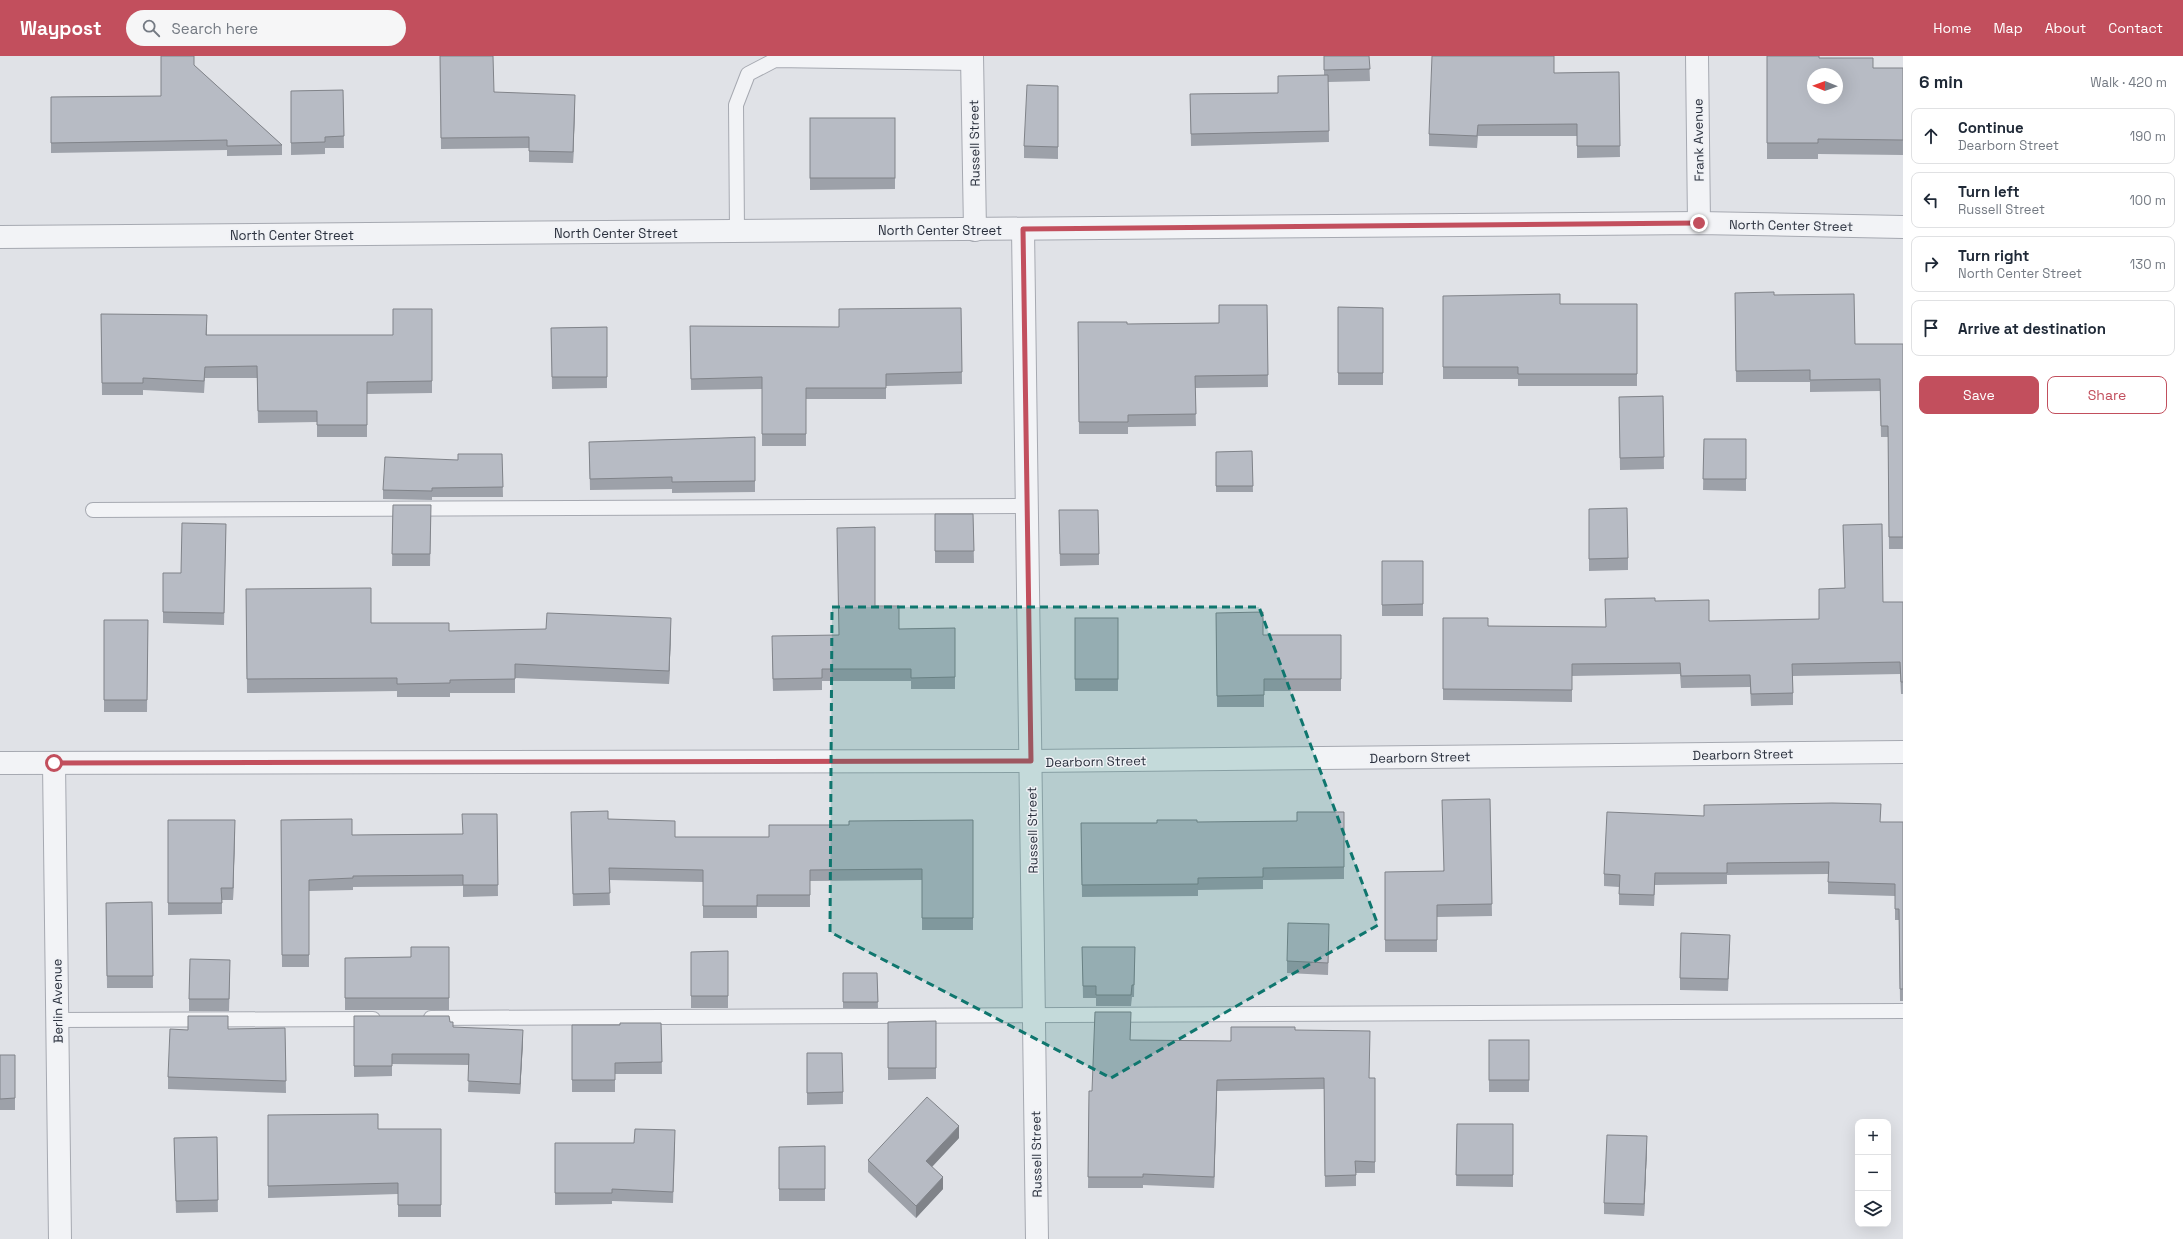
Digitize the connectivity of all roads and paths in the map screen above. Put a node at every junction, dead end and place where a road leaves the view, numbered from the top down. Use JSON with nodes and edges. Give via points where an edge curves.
{"nodes":[{"id":1,"x":1697,"y":56,"type":"edge"},
{"id":2,"x":972,"y":59,"type":"edge"},
{"id":3,"x":1699,"y":223,"type":"junction"},
{"id":4,"x":1903,"y":227,"type":"edge"},
{"id":5,"x":1023,"y":229,"type":"junction"},
{"id":6,"x":975,"y":230,"type":"junction"},
{"id":7,"x":737,"y":232,"type":"junction"},
{"id":8,"x":0,"y":237,"type":"edge"},
{"id":9,"x":1027,"y":506,"type":"junction"},
{"id":10,"x":93,"y":510,"type":"dead end"},
{"id":11,"x":1903,"y":752,"type":"edge"},
{"id":12,"x":1031,"y":761,"type":"junction"},
{"id":13,"x":0,"y":763,"type":"edge"},
{"id":14,"x":54,"y":763,"type":"junction"},
{"id":15,"x":1903,"y":1011,"type":"edge"},
{"id":16,"x":1034,"y":1016,"type":"junction"},
{"id":17,"x":383,"y":1018,"type":"edge"},
{"id":18,"x":415,"y":1018,"type":"edge"},
{"id":19,"x":57,"y":1020,"type":"junction"},
{"id":20,"x":60,"y":1239,"type":"edge"},
{"id":21,"x":1037,"y":1239,"type":"edge"}],
"edges":[{"from":1,"to":3,"type":"street","name":"Frank Avenue"},
{"from":2,"to":6,"type":"street","name":"Russell Street"},
{"from":2,"to":7,"type":"lane","via":[[775,60],[748,74],[736,105]]},
{"from":3,"to":4,"type":"street","name":"North Center Street"},
{"from":3,"to":5,"type":"street","name":"North Center Street"},
{"from":5,"to":6,"type":"street","name":"North Center Street"},
{"from":5,"to":9,"type":"street","name":"Russell Street"},
{"from":6,"to":7,"type":"street","name":"North Center Street"},
{"from":7,"to":8,"type":"street","name":"North Center Street"},
{"from":9,"to":10,"type":"lane"},
{"from":9,"to":12,"type":"street","name":"Russell Street"},
{"from":11,"to":12,"type":"street","name":"Dearborn Street"},
{"from":12,"to":14,"type":"street","name":"Dearborn Street"},
{"from":12,"to":16,"type":"street","name":"Russell Street"},
{"from":13,"to":14,"type":"street","name":"Dearborn Street"},
{"from":14,"to":19,"type":"street","name":"Berlin Avenue"},
{"from":15,"to":16,"type":"lane"},
{"from":16,"to":18,"type":"lane"},
{"from":16,"to":21,"type":"street","name":"Russell Street"},
{"from":17,"to":19,"type":"lane"},
{"from":19,"to":20,"type":"street","name":"Berlin Avenue"}]}
